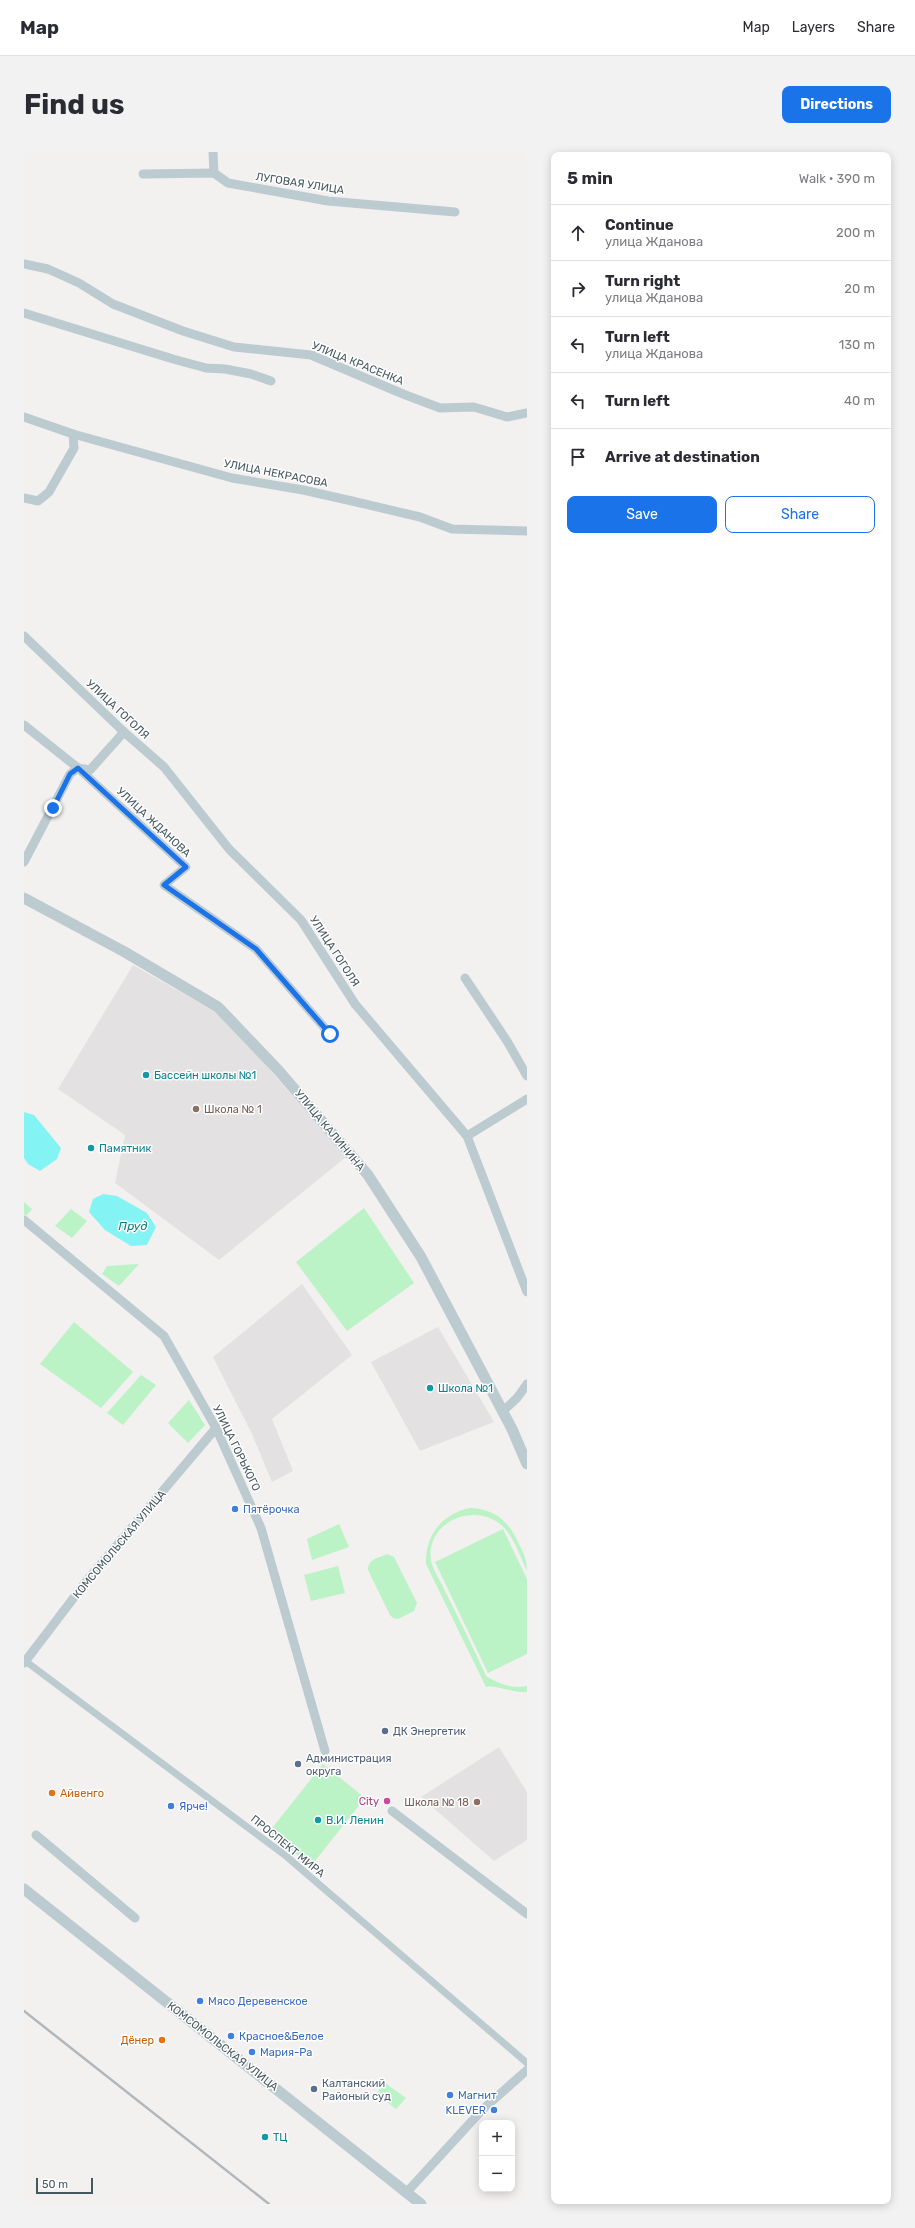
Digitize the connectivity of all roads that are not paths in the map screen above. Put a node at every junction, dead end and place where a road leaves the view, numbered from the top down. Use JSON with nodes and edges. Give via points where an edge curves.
{"nodes":[{"id":1,"x":213,"y":152,"type":"edge"},
{"id":2,"x":214,"y":173,"type":"junction"},
{"id":3,"x":143,"y":174,"type":"dead end"},
{"id":4,"x":456,"y":212,"type":"dead end"},
{"id":5,"x":24,"y":264,"type":"edge"},
{"id":6,"x":24,"y":314,"type":"edge"},
{"id":7,"x":271,"y":381,"type":"dead end"},
{"id":8,"x":527,"y":413,"type":"edge"},
{"id":9,"x":24,"y":417,"type":"edge"},
{"id":10,"x":73,"y":434,"type":"junction"},
{"id":11,"x":24,"y":498,"type":"edge"},
{"id":12,"x":527,"y":531,"type":"edge"},
{"id":13,"x":24,"y":636,"type":"edge"},
{"id":14,"x":24,"y":725,"type":"edge"},
{"id":15,"x":124,"y":732,"type":"junction"},
{"id":16,"x":78,"y":768,"type":"junction"},
{"id":17,"x":27,"y":846,"type":"edge"},
{"id":18,"x":24,"y":862,"type":"edge"},
{"id":19,"x":24,"y":898,"type":"edge"},
{"id":20,"x":465,"y":978,"type":"dead end"},
{"id":21,"x":330,"y":1034,"type":"dead end"},
{"id":22,"x":527,"y":1076,"type":"edge"},
{"id":23,"x":527,"y":1099,"type":"edge"},
{"id":24,"x":467,"y":1136,"type":"junction"},
{"id":25,"x":24,"y":1220,"type":"edge"},
{"id":26,"x":527,"y":1292,"type":"edge"},
{"id":27,"x":527,"y":1384,"type":"edge"},
{"id":28,"x":502,"y":1412,"type":"junction"},
{"id":29,"x":216,"y":1428,"type":"junction"},
{"id":30,"x":524,"y":1448,"type":"edge"},
{"id":31,"x":527,"y":1464,"type":"edge"},
{"id":32,"x":24,"y":1661,"type":"edge"},
{"id":33,"x":325,"y":1751,"type":"dead end"},
{"id":34,"x":392,"y":1811,"type":"dead end"},
{"id":35,"x":36,"y":1835,"type":"dead end"},
{"id":36,"x":24,"y":1889,"type":"edge"},
{"id":37,"x":527,"y":1914,"type":"edge"},
{"id":38,"x":135,"y":1918,"type":"dead end"},
{"id":39,"x":527,"y":2063,"type":"edge"},
{"id":40,"x":527,"y":2070,"type":"edge"},
{"id":41,"x":406,"y":2193,"type":"junction"},
{"id":42,"x":421,"y":2204,"type":"edge"}],
"edges":[{"from":1,"to":2,"type":"street"},
{"from":2,"to":3,"type":"street"},
{"from":2,"to":4,"type":"street","name":"ЛУГОВАЯ УЛИЦА","via":[[228,183],[328,201]]},
{"from":5,"to":8,"type":"street","name":"УЛИЦА КРАСЕНКА","via":[[48,269],[113,304],[183,332],[234,346],[311,355],[440,408],[474,407],[508,417]]},
{"from":6,"to":7,"type":"street","via":[[173,360],[244,373]]},
{"from":9,"to":10,"type":"street","name":"УЛИЦА НЕКРАСОВА"},
{"from":10,"to":11,"type":"street","via":[[74,448],[49,492],[38,501]]},
{"from":10,"to":12,"type":"street","name":"УЛИЦА НЕКРАСОВА","via":[[232,478],[352,501],[420,517],[452,529]]},
{"from":13,"to":15,"type":"street","name":"УЛИЦА ГОГОЛЯ"},
{"from":14,"to":16,"type":"street","name":"УЛИЦА ЖДАНОВА"},
{"from":15,"to":16,"type":"street","via":[[90,770]]},
{"from":15,"to":24,"type":"street","name":"УЛИЦА ГОГОЛЯ","via":[[164,767],[229,849],[301,920],[355,1004]]},
{"from":16,"to":17,"type":"street","via":[[70,774]]},
{"from":16,"to":21,"type":"street","name":"УЛИЦА ЖДАНОВА","via":[[186,867],[164,885],[256,949]]},
{"from":17,"to":18,"type":"street"},
{"from":19,"to":28,"type":"street","name":"УЛИЦА КАЛИНИНА","via":[[123,951],[218,1007],[279,1071],[368,1175],[421,1257]]},
{"from":20,"to":22,"type":"street"},
{"from":23,"to":24,"type":"street"},
{"from":24,"to":26,"type":"street","name":"УЛИЦА ГОГОЛЯ"},
{"from":25,"to":29,"type":"street","name":"УЛИЦА ГОРЬКОГО","via":[[164,1336]]},
{"from":27,"to":28,"type":"street"},
{"from":28,"to":30,"type":"street","name":"УЛИЦА КАЛИНИНА"},
{"from":29,"to":32,"type":"street","name":"КОМСОМОЛЬСКАЯ УЛИЦА","via":[[85,1583]]},
{"from":29,"to":33,"type":"street","name":"УЛИЦА ГОРЬКОГО","via":[[261,1528]]},
{"from":30,"to":31,"type":"street","name":"УЛИЦА КАЛИНИНА"},
{"from":32,"to":39,"type":"street","name":"ПРОСПЕКТ МИРА","via":[[286,1856]]},
{"from":34,"to":37,"type":"street"},
{"from":35,"to":38,"type":"street"},
{"from":36,"to":41,"type":"street","name":"КОМСОМОЛЬСКАЯ УЛИЦА"},
{"from":40,"to":41,"type":"street","via":[[482,2110]]},
{"from":41,"to":42,"type":"street","name":"КОМСОМОЛЬСКАЯ УЛИЦА"}]}
